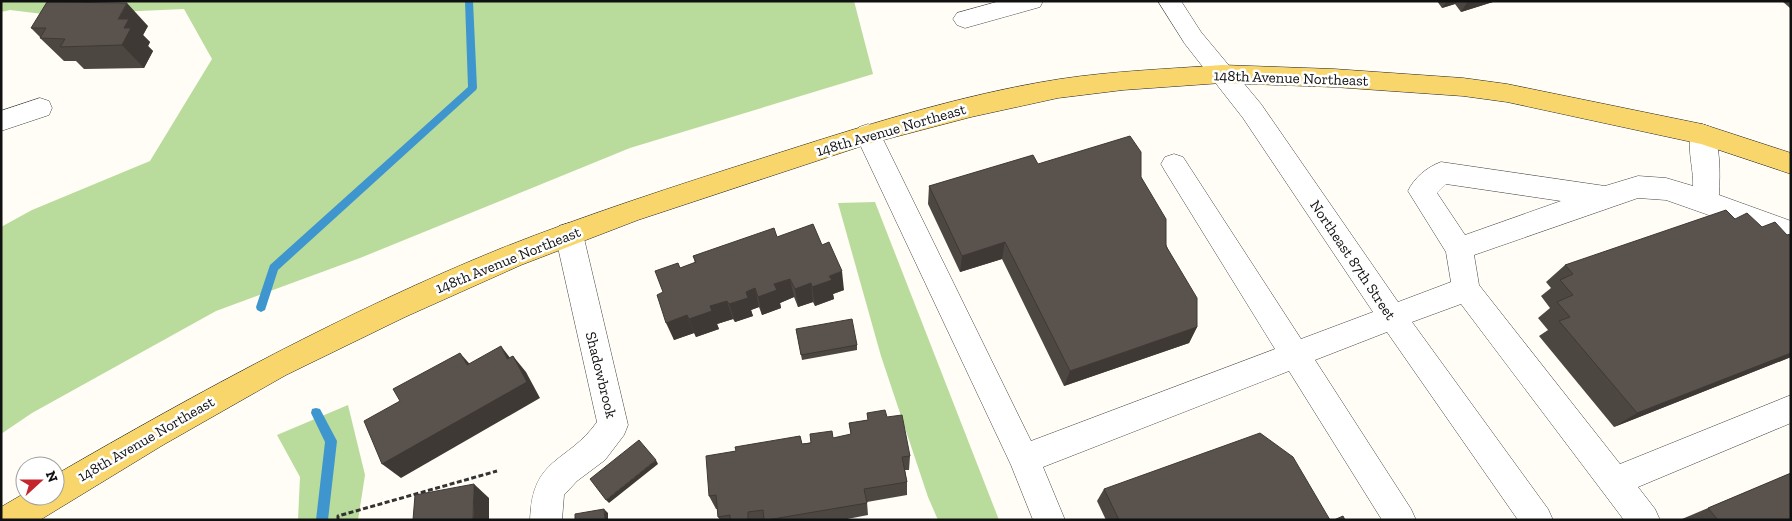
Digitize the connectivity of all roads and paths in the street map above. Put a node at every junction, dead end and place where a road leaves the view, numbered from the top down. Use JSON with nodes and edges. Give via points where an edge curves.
{"nodes":[{"id":1,"x":1032,"y":1,"type":"edge"},
{"id":2,"x":1169,"y":1,"type":"edge"},
{"id":3,"x":965,"y":19,"type":"dead end"},
{"id":4,"x":1222,"y":74,"type":"junction"},
{"id":5,"x":40,"y":108,"type":"dead end"},
{"id":6,"x":1,"y":121,"type":"edge"},
{"id":7,"x":868,"y":134,"type":"junction"},
{"id":8,"x":1702,"y":134,"type":"junction"},
{"id":9,"x":1174,"y":164,"type":"dead end"},
{"id":10,"x":1791,"y":164,"type":"edge"},
{"id":11,"x":1605,"y":197,"type":"junction"},
{"id":12,"x":1706,"y":201,"type":"junction"},
{"id":13,"x":1791,"y":232,"type":"edge"},
{"id":14,"x":569,"y":234,"type":"junction"},
{"id":15,"x":1459,"y":248,"type":"junction"},
{"id":16,"x":1466,"y":289,"type":"junction"},
{"id":17,"x":1392,"y":317,"type":"junction"},
{"id":18,"x":1295,"y":354,"type":"junction"},
{"id":19,"x":1791,"y":409,"type":"edge"},
{"id":20,"x":1024,"y":459,"type":"junction"},
{"id":21,"x":497,"y":471,"type":"dead end"},
{"id":22,"x":1615,"y":481,"type":"junction"},
{"id":23,"x":65,"y":486,"type":"edge"},
{"id":24,"x":33,"y":506,"type":"edge"},
{"id":25,"x":10,"y":520,"type":"edge"},
{"id":26,"x":338,"y":520,"type":"edge"},
{"id":27,"x":546,"y":520,"type":"edge"},
{"id":28,"x":1049,"y":520,"type":"edge"},
{"id":29,"x":1400,"y":520,"type":"edge"},
{"id":30,"x":1537,"y":520,"type":"edge"},
{"id":31,"x":1644,"y":520,"type":"edge"}],
"edges":[{"from":1,"to":3,"type":"street"},
{"from":2,"to":4,"type":"street","name":"Northeast 87th Street"},
{"from":4,"to":7,"type":"main road","name":"148th Avenue Northeast","via":[[1123,81],[1058,90],[971,107]]},
{"from":4,"to":8,"type":"main road","name":"148th Avenue Northeast","via":[[1334,78],[1507,93]]},
{"from":4,"to":17,"type":"street","name":"Northeast 87th Street","via":[[1252,111]]},
{"from":5,"to":6,"type":"street"},
{"from":7,"to":14,"type":"main road","name":"148th Avenue Northeast"},
{"from":7,"to":20,"type":"street"},
{"from":8,"to":10,"type":"main road","name":"148th Avenue Northeast"},
{"from":8,"to":12,"type":"street","via":[[1707,172]]},
{"from":9,"to":18,"type":"street"},
{"from":11,"to":12,"type":"street","via":[[1638,188],[1666,189]]},
{"from":11,"to":15,"type":"street"},
{"from":11,"to":15,"type":"street","via":[[1440,174],[1421,191]]},
{"from":12,"to":13,"type":"street"},
{"from":14,"to":23,"type":"main road","name":"148th Avenue Northeast","via":[[452,282],[336,336],[215,399]]},
{"from":14,"to":27,"type":"street","name":"Shadowbrook","via":[[613,425],[595,449],[557,476],[545,503]]},
{"from":15,"to":16,"type":"street"},
{"from":16,"to":17,"type":"street"},
{"from":16,"to":22,"type":"street"},
{"from":17,"to":18,"type":"street"},
{"from":17,"to":30,"type":"street","name":"Northeast 87th Street"},
{"from":18,"to":20,"type":"street"},
{"from":18,"to":29,"type":"street"},
{"from":19,"to":22,"type":"street"},
{"from":20,"to":28,"type":"street"},
{"from":21,"to":26,"type":"path","via":[[338,516]]},
{"from":22,"to":31,"type":"street"},
{"from":24,"to":25,"type":"main road"}]}
